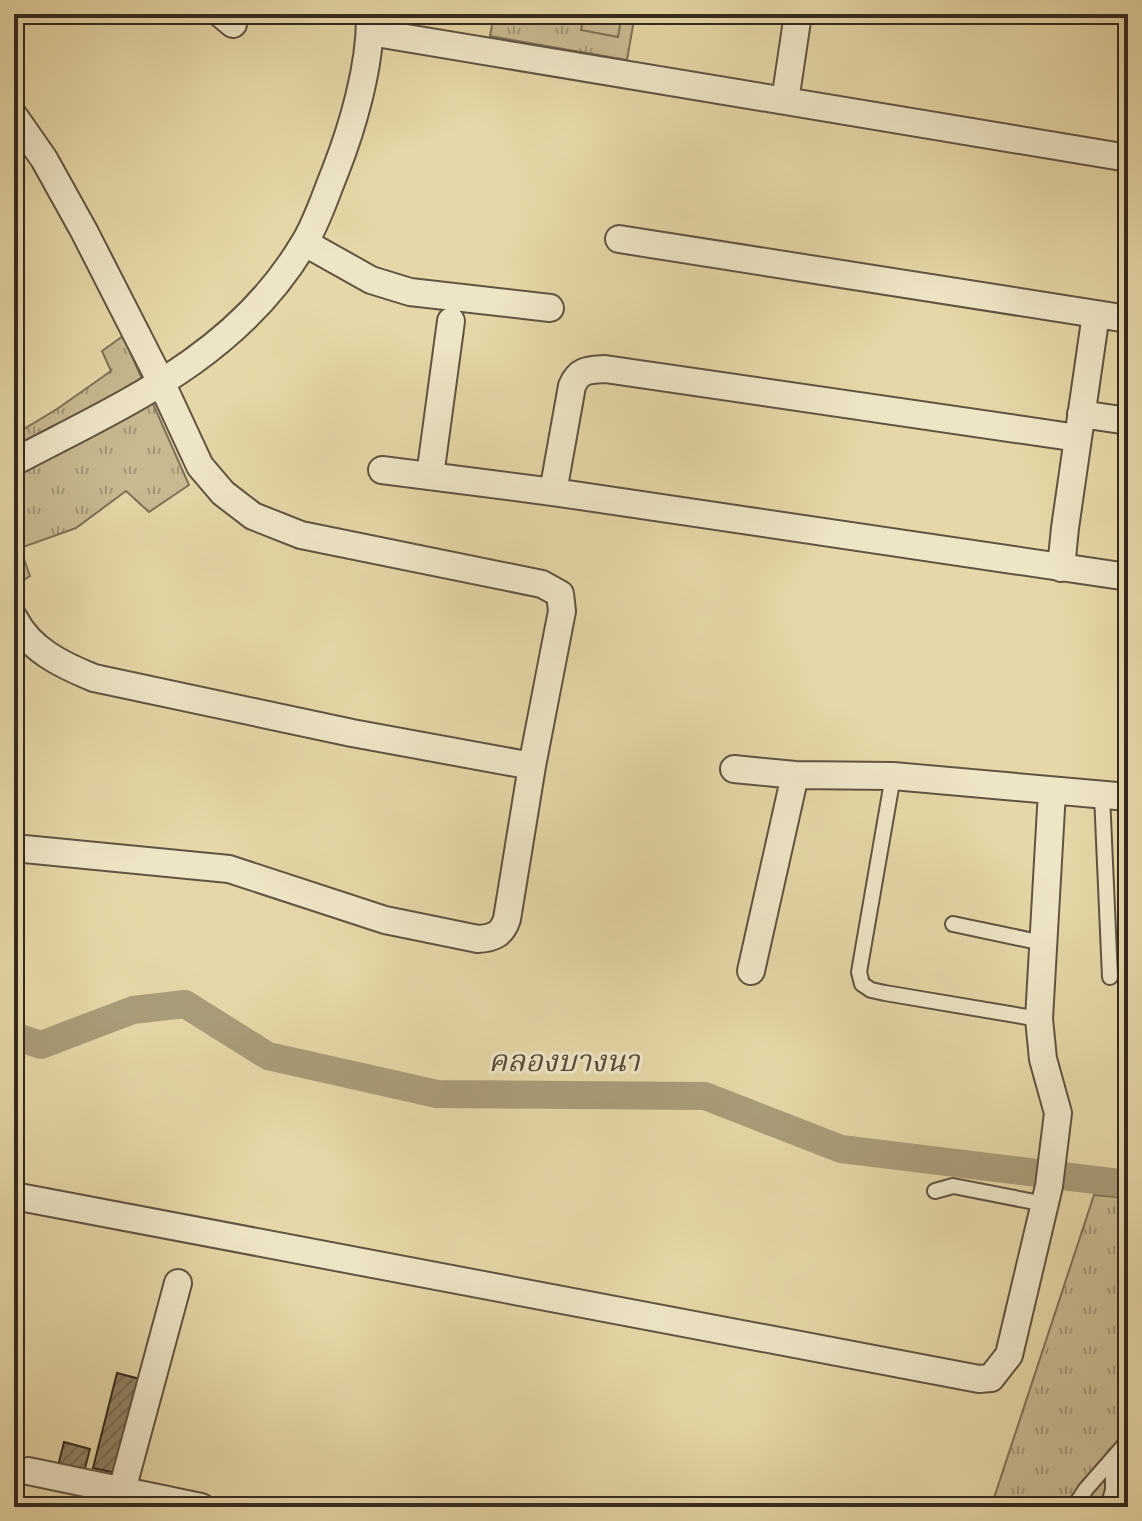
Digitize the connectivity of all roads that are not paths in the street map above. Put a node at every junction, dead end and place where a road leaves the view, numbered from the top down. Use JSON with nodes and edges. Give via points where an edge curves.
{"nodes":[{"id":1,"x":798,"y":14,"type":"edge"},
{"id":2,"x":370,"y":23,"type":"edge"},
{"id":3,"x":785,"y":101,"type":"junction"},
{"id":4,"x":14,"y":116,"type":"edge"},
{"id":5,"x":1128,"y":158,"type":"edge"},
{"id":6,"x":619,"y":239,"type":"dead end"},
{"id":7,"x":305,"y":243,"type":"junction"},
{"id":8,"x":550,"y":308,"type":"dead end"},
{"id":9,"x":1096,"y":314,"type":"junction"},
{"id":10,"x":1128,"y":319,"type":"edge"},
{"id":11,"x":451,"y":321,"type":"dead end"},
{"id":12,"x":162,"y":384,"type":"junction"},
{"id":13,"x":1128,"y":421,"type":"edge"},
{"id":14,"x":1080,"y":426,"type":"junction"},
{"id":15,"x":14,"y":462,"type":"edge"},
{"id":16,"x":382,"y":470,"type":"dead end"},
{"id":17,"x":430,"y":476,"type":"junction"},
{"id":18,"x":553,"y":492,"type":"junction"},
{"id":19,"x":1061,"y":568,"type":"junction"},
{"id":20,"x":1128,"y":577,"type":"edge"},
{"id":21,"x":14,"y":618,"type":"edge"},
{"id":22,"x":532,"y":766,"type":"junction"},
{"id":23,"x":734,"y":769,"type":"dead end"},
{"id":24,"x":795,"y":775,"type":"junction"},
{"id":25,"x":893,"y":776,"type":"junction"},
{"id":26,"x":1052,"y":791,"type":"junction"},
{"id":27,"x":1115,"y":796,"type":"edge"},
{"id":28,"x":14,"y":848,"type":"edge"},
{"id":29,"x":953,"y":924,"type":"dead end"},
{"id":30,"x":1043,"y":943,"type":"junction"},
{"id":31,"x":751,"y":971,"type":"dead end"},
{"id":32,"x":1110,"y":977,"type":"dead end"},
{"id":33,"x":1039,"y":1019,"type":"junction"},
{"id":34,"x":935,"y":1191,"type":"dead end"},
{"id":35,"x":1047,"y":1195,"type":"junction"},
{"id":36,"x":14,"y":1196,"type":"edge"},
{"id":37,"x":178,"y":1283,"type":"dead end"},
{"id":38,"x":1128,"y":1441,"type":"edge"},
{"id":39,"x":1113,"y":1459,"type":"junction"},
{"id":40,"x":28,"y":1471,"type":"dead end"},
{"id":41,"x":122,"y":1490,"type":"junction"},
{"id":42,"x":197,"y":1507,"type":"edge"},
{"id":43,"x":1074,"y":1507,"type":"edge"},
{"id":44,"x":1108,"y":1507,"type":"edge"}],
"edges":[{"from":1,"to":3,"type":"street"},
{"from":2,"to":3,"type":"street"},
{"from":2,"to":7,"type":"street","via":[[345,148]]},
{"from":3,"to":5,"type":"street"},
{"from":4,"to":12,"type":"street","via":[[44,159]]},
{"from":6,"to":9,"type":"street"},
{"from":7,"to":8,"type":"street","via":[[371,280],[410,292]]},
{"from":7,"to":12,"type":"street","via":[[247,318]]},
{"from":9,"to":10,"type":"street"},
{"from":9,"to":14,"type":"street"},
{"from":11,"to":17,"type":"street"},
{"from":12,"to":15,"type":"street"},
{"from":12,"to":22,"type":"street","via":[[200,466],[253,516],[301,535],[542,584],[560,594],[562,611]]},
{"from":13,"to":14,"type":"street"},
{"from":14,"to":18,"type":"street","via":[[621,371],[583,371],[572,386]]},
{"from":14,"to":19,"type":"street"},
{"from":16,"to":17,"type":"street"},
{"from":17,"to":18,"type":"street"},
{"from":18,"to":19,"type":"street"},
{"from":19,"to":20,"type":"street"},
{"from":21,"to":22,"type":"street","via":[[41,651],[94,678]]},
{"from":22,"to":28,"type":"street","via":[[507,919],[491,939],[385,920],[229,869]]},
{"from":23,"to":24,"type":"street"},
{"from":24,"to":25,"type":"street"},
{"from":24,"to":31,"type":"street"},
{"from":25,"to":26,"type":"street"},
{"from":25,"to":33,"type":"lane","via":[[859,972],[862,984],[885,993]]},
{"from":26,"to":27,"type":"street"},
{"from":26,"to":30,"type":"street"},
{"from":27,"to":32,"type":"lane"},
{"from":29,"to":30,"type":"lane"},
{"from":30,"to":33,"type":"street"},
{"from":33,"to":35,"type":"street","via":[[1043,1059],[1058,1113]]},
{"from":34,"to":35,"type":"lane","via":[[953,1186]]},
{"from":35,"to":36,"type":"street","via":[[1009,1355],[991,1378],[979,1379]]},
{"from":37,"to":41,"type":"street"},
{"from":38,"to":39,"type":"lane"},
{"from":39,"to":43,"type":"lane"},
{"from":39,"to":44,"type":"lane"},
{"from":40,"to":41,"type":"street"},
{"from":41,"to":42,"type":"street"}]}
